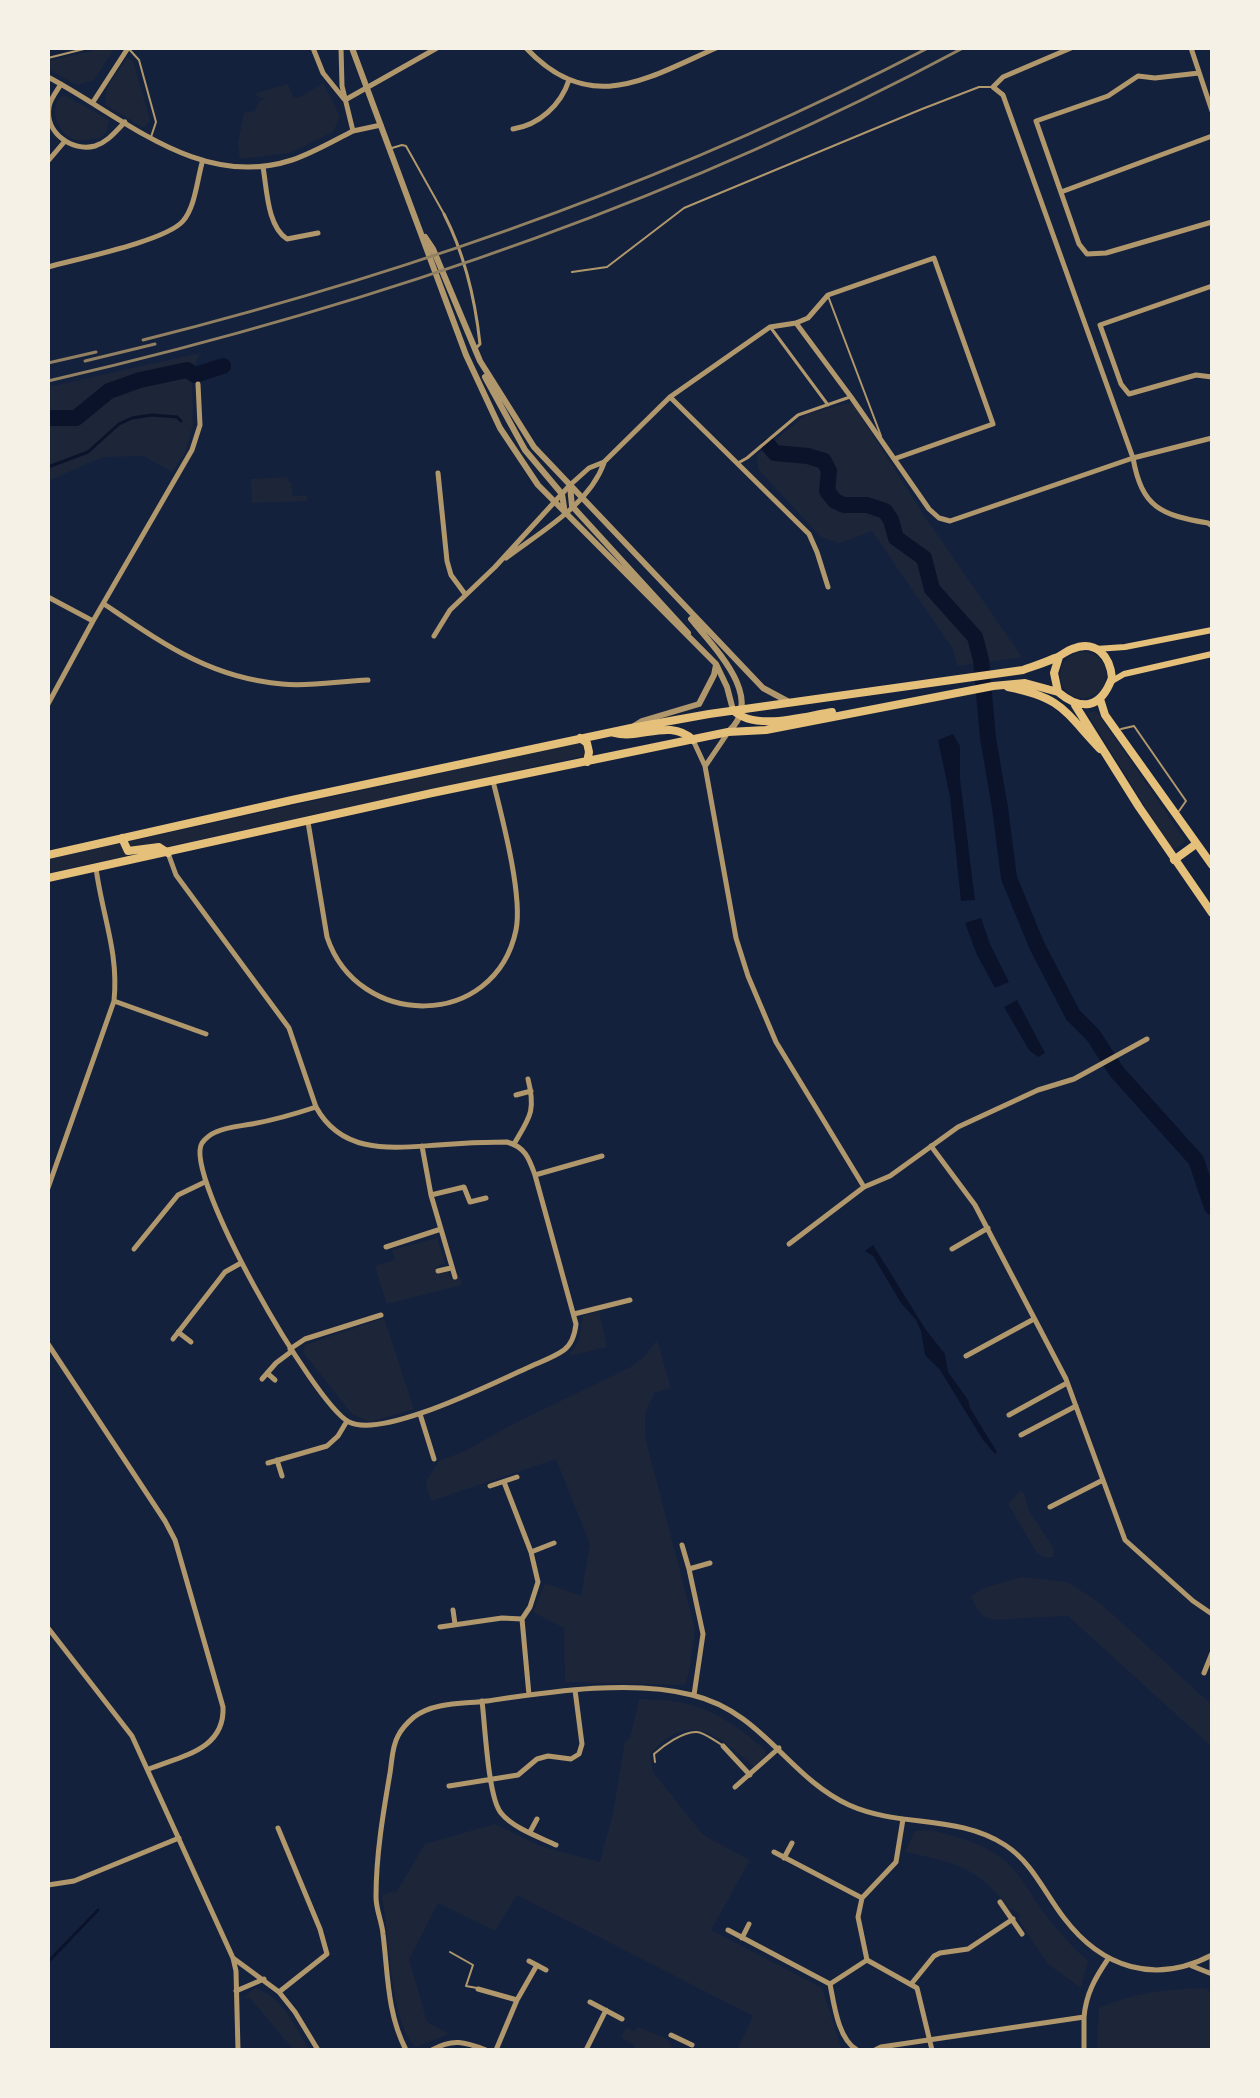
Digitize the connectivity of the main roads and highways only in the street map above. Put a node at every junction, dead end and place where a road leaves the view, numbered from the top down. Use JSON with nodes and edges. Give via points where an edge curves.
{"nodes":[{"id":1,"x":1212,"y":630,"type":"edge"},
{"id":2,"x":1096,"y":649,"type":"junction"},
{"id":3,"x":1212,"y":654,"type":"edge"},
{"id":4,"x":1059,"y":657,"type":"junction"},
{"id":5,"x":1111,"y":682,"type":"junction"},
{"id":6,"x":997,"y":686,"type":"junction"},
{"id":7,"x":1058,"y":692,"type":"junction"},
{"id":8,"x":1100,"y":699,"type":"junction"},
{"id":9,"x":1075,"y":705,"type":"junction"},
{"id":10,"x":742,"y":714,"type":"junction"},
{"id":11,"x":851,"y":714,"type":"junction"},
{"id":12,"x":612,"y":732,"type":"junction"},
{"id":13,"x":580,"y":738,"type":"junction"},
{"id":14,"x":693,"y":740,"type":"junction"},
{"id":15,"x":1111,"y":761,"type":"junction"},
{"id":16,"x":587,"y":762,"type":"junction"},
{"id":17,"x":122,"y":838,"type":"junction"},
{"id":18,"x":1196,"y":844,"type":"junction"},
{"id":19,"x":168,"y":853,"type":"junction"},
{"id":20,"x":48,"y":855,"type":"edge"},
{"id":21,"x":1174,"y":860,"type":"junction"},
{"id":22,"x":1212,"y":865,"type":"edge"},
{"id":23,"x":48,"y":878,"type":"edge"},
{"id":24,"x":1212,"y":913,"type":"edge"}],
"edges":[{"from":1,"to":2,"type":"main road"},
{"from":2,"to":4,"type":"highway","via":[[1076,647]]},
{"from":2,"to":5,"type":"highway","via":[[1108,659]]},
{"from":3,"to":5,"type":"main road","via":[[1124,674]]},
{"from":4,"to":7,"type":"highway","via":[[1054,673]]},
{"from":4,"to":10,"type":"highway","via":[[991,676]]},
{"from":5,"to":8,"type":"highway"},
{"from":6,"to":7,"type":"highway","via":[[1025,683]]},
{"from":6,"to":11,"type":"highway"},
{"from":6,"to":15,"type":"highway","via":[[1049,698]]},
{"from":7,"to":9,"type":"highway"},
{"from":8,"to":9,"type":"highway"},
{"from":8,"to":18,"type":"highway","via":[[1105,715]]},
{"from":9,"to":15,"type":"highway"},
{"from":10,"to":11,"type":"highway","via":[[766,721]]},
{"from":10,"to":12,"type":"highway","via":[[733,710]]},
{"from":11,"to":14,"type":"highway"},
{"from":12,"to":13,"type":"highway"},
{"from":12,"to":14,"type":"highway","via":[[626,736],[671,729]]},
{"from":13,"to":16,"type":"highway","via":[[587,743]]},
{"from":13,"to":17,"type":"highway"},
{"from":14,"to":16,"type":"highway"},
{"from":15,"to":21,"type":"highway"},
{"from":16,"to":19,"type":"highway"},
{"from":17,"to":19,"type":"highway","via":[[128,851],[159,847]]},
{"from":17,"to":20,"type":"highway"},
{"from":18,"to":21,"type":"highway"},
{"from":18,"to":22,"type":"highway"},
{"from":19,"to":23,"type":"highway"},
{"from":21,"to":24,"type":"highway"}]}
